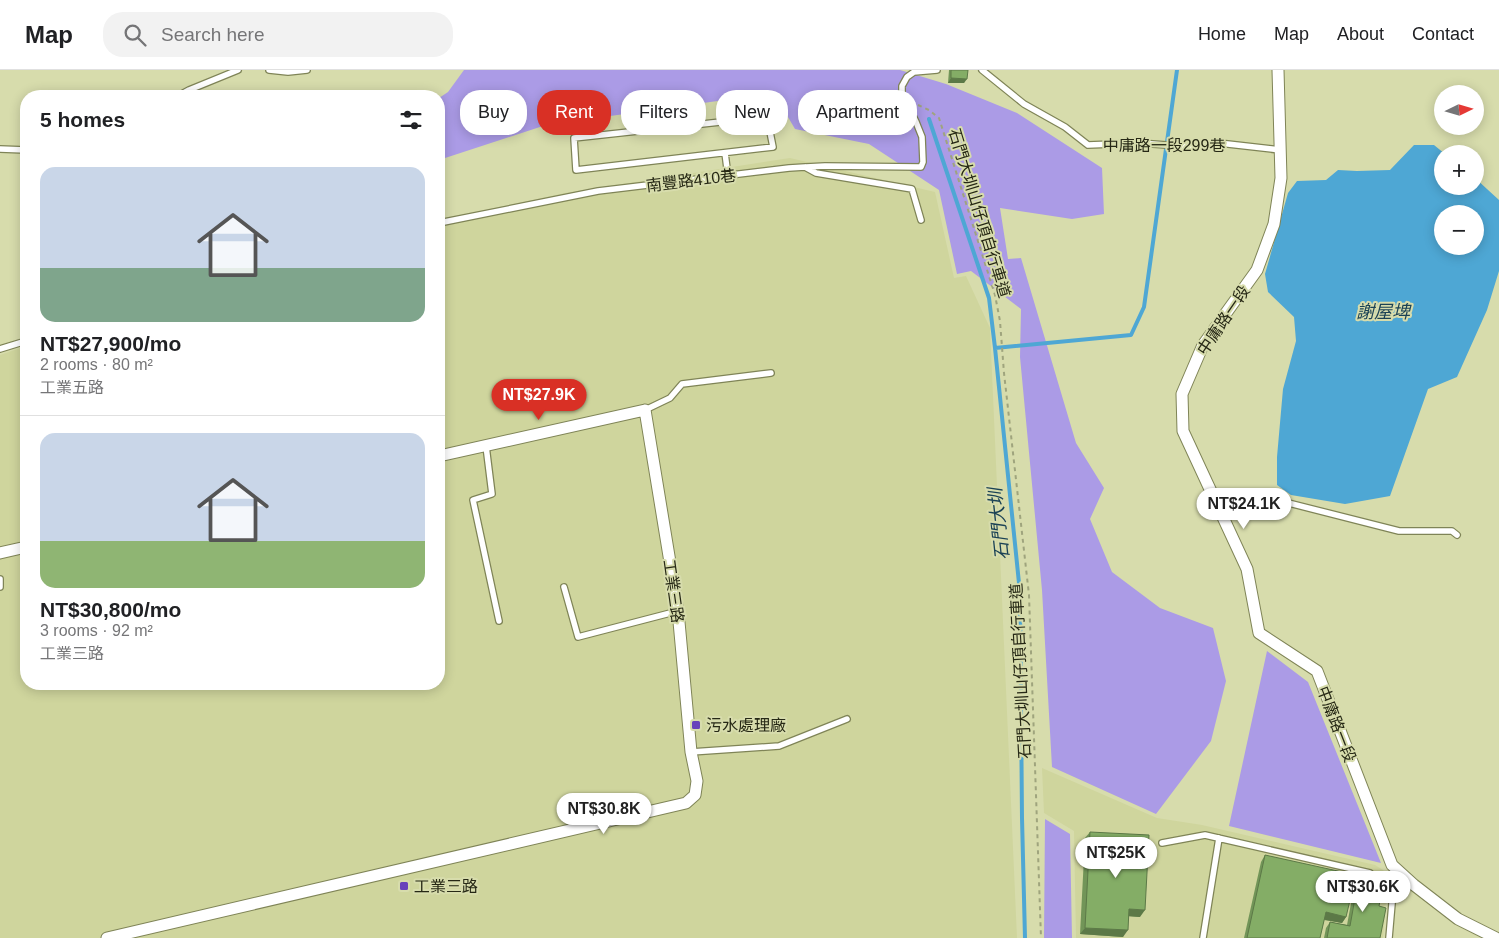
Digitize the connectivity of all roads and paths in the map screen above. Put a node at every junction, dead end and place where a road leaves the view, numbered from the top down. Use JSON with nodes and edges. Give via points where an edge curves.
{"nodes":[{"id":1,"x":238,"y":70,"type":"edge"},
{"id":2,"x":269,"y":70,"type":"edge"},
{"id":3,"x":277,"y":70,"type":"edge"},
{"id":4,"x":307,"y":70,"type":"edge"},
{"id":5,"x":937,"y":70,"type":"edge"},
{"id":6,"x":982,"y":70,"type":"edge"},
{"id":7,"x":1278,"y":70,"type":"edge"},
{"id":8,"x":222,"y":73,"type":"edge"},
{"id":9,"x":189,"y":90,"type":"edge"},
{"id":10,"x":902,"y":90,"type":"edge"},
{"id":11,"x":917,"y":105,"type":"edge"},
{"id":12,"x":917,"y":124,"type":"edge"},
{"id":13,"x":0,"y":149,"type":"edge"},
{"id":14,"x":20,"y":150,"type":"edge"},
{"id":15,"x":1280,"y":150,"type":"junction"},
{"id":16,"x":725,"y":153,"type":"junction"},
{"id":17,"x":805,"y":167,"type":"junction"},
{"id":18,"x":728,"y":176,"type":"junction"},
{"id":19,"x":921,"y":220,"type":"dead end"},
{"id":20,"x":445,"y":222,"type":"edge"},
{"id":21,"x":20,"y":342,"type":"edge"},
{"id":22,"x":0,"y":349,"type":"edge"},
{"id":23,"x":771,"y":373,"type":"dead end"},
{"id":24,"x":645,"y":410,"type":"junction"},
{"id":25,"x":486,"y":446,"type":"junction"},
{"id":26,"x":445,"y":455,"type":"edge"},
{"id":27,"x":1216,"y":500,"type":"junction"},
{"id":28,"x":1457,"y":535,"type":"dead end"},
{"id":29,"x":20,"y":548,"type":"edge"},
{"id":30,"x":0,"y":553,"type":"edge"},
{"id":31,"x":0,"y":579,"type":"edge"},
{"id":32,"x":564,"y":586,"type":"dead end"},
{"id":33,"x":0,"y":587,"type":"edge"},
{"id":34,"x":678,"y":611,"type":"junction"},
{"id":35,"x":499,"y":621,"type":"dead end"},
{"id":36,"x":847,"y":720,"type":"dead end"},
{"id":37,"x":691,"y":752,"type":"junction"},
{"id":38,"x":1219,"y":838,"type":"junction"},
{"id":39,"x":1162,"y":843,"type":"dead end"},
{"id":40,"x":1396,"y":869,"type":"junction"},
{"id":41,"x":1382,"y":896,"type":"edge"},
{"id":42,"x":107,"y":938,"type":"edge"},
{"id":43,"x":1040,"y":938,"type":"edge"},
{"id":44,"x":1203,"y":938,"type":"edge"},
{"id":45,"x":1389,"y":938,"type":"edge"},
{"id":46,"x":1496,"y":938,"type":"edge"}],
"edges":[{"from":1,"to":8,"type":"lane"},
{"from":2,"to":3,"type":"lane"},
{"from":3,"to":4,"type":"lane"},
{"from":5,"to":10,"type":"lane","via":[[914,72],[907,77]]},
{"from":6,"to":15,"type":"lane","name":"中庸路一段299巷","via":[[1024,104],[1065,127],[1088,145],[1139,143],[1194,147],[1219,143]]},
{"from":7,"to":15,"type":"street","name":"中庸路一段"},
{"from":8,"to":9,"type":"lane"},
{"from":11,"to":43,"type":"path","name":"石門大圳山仔頂自行車道","via":[[939,118],[996,295],[1000,321],[1029,595]]},
{"from":12,"to":17,"type":"lane","via":[[922,137],[921,167]]},
{"from":13,"to":14,"type":"lane"},
{"from":15,"to":27,"type":"street","name":"中庸路一段","via":[[1281,178],[1274,224],[1257,270],[1203,345],[1182,394],[1183,431]]},
{"from":16,"to":16,"type":"lane","via":[[576,170],[574,138],[767,117],[773,147]]},
{"from":16,"to":18,"type":"lane"},
{"from":17,"to":18,"type":"lane","name":"南豐路410巷"},
{"from":17,"to":19,"type":"lane","name":"南豐路410巷","via":[[816,173],[912,189]]},
{"from":18,"to":20,"type":"lane","name":"南豐路410巷","via":[[598,191]]},
{"from":21,"to":22,"type":"lane"},
{"from":23,"to":24,"type":"lane","via":[[682,384],[670,398]]},
{"from":24,"to":25,"type":"street"},
{"from":24,"to":34,"type":"street","name":"工業三路"},
{"from":25,"to":26,"type":"street"},
{"from":25,"to":35,"type":"lane","via":[[492,494],[473,500]]},
{"from":27,"to":28,"type":"lane","via":[[1269,498],[1399,531],[1452,531]]},
{"from":27,"to":40,"type":"street","name":"中庸路一段","via":[[1247,569],[1259,633],[1317,671]]},
{"from":29,"to":30,"type":"street"},
{"from":31,"to":33,"type":"lane"},
{"from":32,"to":34,"type":"lane","via":[[578,637]]},
{"from":34,"to":37,"type":"street","name":"工業三路"},
{"from":36,"to":37,"type":"lane","via":[[779,746]]},
{"from":37,"to":42,"type":"street","name":"工業三路","via":[[697,781],[696,795],[686,803]]},
{"from":38,"to":39,"type":"lane","via":[[1205,835]]},
{"from":38,"to":41,"type":"lane","via":[[1370,873],[1376,878]]},
{"from":38,"to":44,"type":"lane"},
{"from":40,"to":45,"type":"lane"},
{"from":40,"to":46,"type":"street","name":"中庸路一段","via":[[1458,919]]}]}
